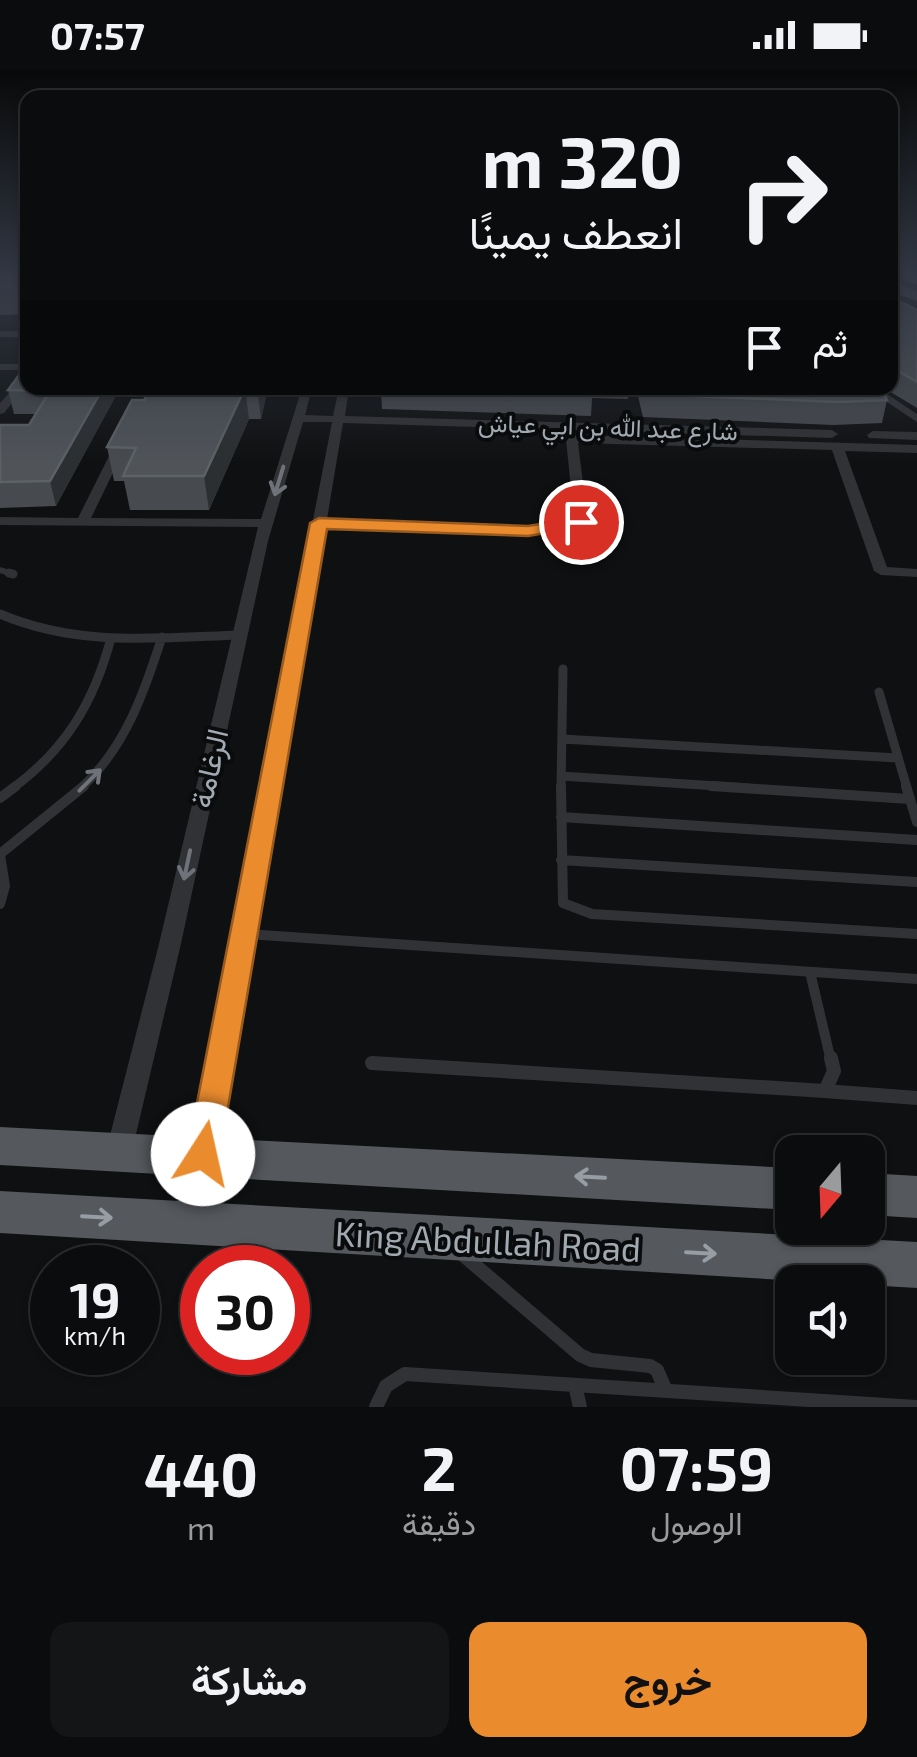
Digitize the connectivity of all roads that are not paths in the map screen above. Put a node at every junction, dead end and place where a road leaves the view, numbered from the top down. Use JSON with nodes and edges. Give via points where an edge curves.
{"nodes":[{"id":1,"x":20,"y":382,"type":"edge"},
{"id":2,"x":305,"y":395,"type":"edge"},
{"id":3,"x":343,"y":395,"type":"edge"},
{"id":4,"x":881,"y":395,"type":"edge"},
{"id":5,"x":0,"y":411,"type":"edge"},
{"id":6,"x":298,"y":418,"type":"junction"},
{"id":7,"x":338,"y":418,"type":"junction"},
{"id":8,"x":917,"y":419,"type":"edge"},
{"id":9,"x":917,"y":436,"type":"edge"},
{"id":10,"x":124,"y":438,"type":"edge"},
{"id":11,"x":837,"y":446,"type":"junction"},
{"id":12,"x":917,"y":449,"type":"edge"},
{"id":13,"x":0,"y":521,"type":"edge"},
{"id":14,"x":82,"y":522,"type":"junction"},
{"id":15,"x":266,"y":522,"type":"junction"},
{"id":16,"x":319,"y":523,"type":"junction"},
{"id":17,"x":0,"y":570,"type":"edge"},
{"id":18,"x":13,"y":574,"type":"dead end"},
{"id":19,"x":917,"y":574,"type":"edge"},
{"id":20,"x":0,"y":614,"type":"edge"},
{"id":21,"x":239,"y":635,"type":"junction"},
{"id":22,"x":162,"y":637,"type":"junction"},
{"id":23,"x":111,"y":638,"type":"junction"},
{"id":24,"x":563,"y":670,"type":"dead end"},
{"id":25,"x":879,"y":692,"type":"dead end"},
{"id":26,"x":562,"y":740,"type":"junction"},
{"id":27,"x":898,"y":758,"type":"junction"},
{"id":28,"x":562,"y":776,"type":"junction"},
{"id":29,"x":0,"y":798,"type":"edge"},
{"id":30,"x":909,"y":800,"type":"junction"},
{"id":31,"x":561,"y":817,"type":"junction"},
{"id":32,"x":917,"y":822,"type":"edge"},
{"id":33,"x":917,"y":840,"type":"edge"},
{"id":34,"x":0,"y":854,"type":"edge"},
{"id":35,"x":561,"y":860,"type":"junction"},
{"id":36,"x":917,"y":882,"type":"edge"},
{"id":37,"x":0,"y":904,"type":"edge"},
{"id":38,"x":244,"y":934,"type":"junction"},
{"id":39,"x":917,"y":934,"type":"edge"},
{"id":40,"x":810,"y":972,"type":"junction"},
{"id":41,"x":917,"y":979,"type":"edge"},
{"id":42,"x":372,"y":1063,"type":"dead end"},
{"id":43,"x":826,"y":1091,"type":"junction"},
{"id":44,"x":917,"y":1098,"type":"edge"},
{"id":45,"x":0,"y":1146,"type":"edge"},
{"id":46,"x":119,"y":1152,"type":"junction"},
{"id":47,"x":203,"y":1154,"type":"junction"},
{"id":48,"x":775,"y":1188,"type":"edge"},
{"id":49,"x":885,"y":1195,"type":"edge"},
{"id":50,"x":917,"y":1197,"type":"edge"},
{"id":51,"x":0,"y":1212,"type":"edge"},
{"id":52,"x":442,"y":1238,"type":"junction"},
{"id":53,"x":917,"y":1265,"type":"edge"},
{"id":54,"x":575,"y":1385,"type":"junction"},
{"id":55,"x":666,"y":1391,"type":"junction"},
{"id":56,"x":780,"y":1402,"type":"edge"},
{"id":57,"x":376,"y":1407,"type":"edge"},
{"id":58,"x":580,"y":1407,"type":"edge"},
{"id":59,"x":917,"y":1407,"type":"edge"}],
"edges":[{"from":1,"to":5,"type":"street"},
{"from":2,"to":6,"type":"street","name":"الرغامة"},
{"from":3,"to":7,"type":"street"},
{"from":4,"to":8,"type":"street"},
{"from":6,"to":7,"type":"street","name":"شارع عبد الله بن ابي عياش"},
{"from":6,"to":15,"type":"street","name":"الرغامة","one_way":true},
{"from":7,"to":9,"type":"street","name":"شارع عبد الله بن ابي عياش"},
{"from":7,"to":16,"type":"street"},
{"from":10,"to":14,"type":"street"},
{"from":11,"to":12,"type":"street"},
{"from":11,"to":16,"type":"street","via":[[572,439],[581,522],[528,531]]},
{"from":11,"to":19,"type":"street","via":[[881,572]]},
{"from":13,"to":14,"type":"street"},
{"from":14,"to":15,"type":"street"},
{"from":15,"to":21,"type":"street","name":"الرغامة"},
{"from":16,"to":38,"type":"street"},
{"from":17,"to":18,"type":"lane"},
{"from":20,"to":23,"type":"lane","via":[[24,626]]},
{"from":21,"to":22,"type":"lane"},
{"from":21,"to":46,"type":"street","name":"الرغامة","one_way":true},
{"from":22,"to":23,"type":"lane"},
{"from":34,"to":22,"type":"lane","one_way":true,"via":[[93,778],[118,748],[142,703]]},
{"from":23,"to":29,"type":"lane","via":[[88,710],[62,746]]},
{"from":24,"to":26,"type":"lane"},
{"from":25,"to":27,"type":"lane"},
{"from":26,"to":27,"type":"lane"},
{"from":26,"to":28,"type":"lane"},
{"from":27,"to":30,"type":"lane"},
{"from":28,"to":30,"type":"lane"},
{"from":28,"to":31,"type":"lane"},
{"from":30,"to":32,"type":"lane"},
{"from":31,"to":33,"type":"lane"},
{"from":31,"to":35,"type":"lane"},
{"from":34,"to":37,"type":"lane"},
{"from":35,"to":36,"type":"lane"},
{"from":35,"to":39,"type":"lane","via":[[564,903],[592,914]]},
{"from":38,"to":40,"type":"lane"},
{"from":38,"to":47,"type":"street"},
{"from":40,"to":41,"type":"lane"},
{"from":40,"to":43,"type":"lane","via":[[834,1071]]},
{"from":42,"to":43,"type":"lane"},
{"from":43,"to":44,"type":"lane"},
{"from":45,"to":46,"type":"highway"},
{"from":46,"to":47,"type":"highway"},
{"from":48,"to":47,"type":"highway","one_way":true},
{"from":49,"to":50,"type":"highway"},
{"from":51,"to":52,"type":"highway","name":"King Abdullah Road","one_way":true},
{"from":52,"to":53,"type":"highway","name":"King Abdullah Road","one_way":true},
{"from":52,"to":55,"type":"lane","via":[[580,1355],[650,1366]]},
{"from":54,"to":55,"type":"lane"},
{"from":54,"to":57,"type":"lane","via":[[405,1374],[393,1378]]},
{"from":54,"to":58,"type":"lane"},
{"from":55,"to":56,"type":"lane"},
{"from":56,"to":59,"type":"lane"}]}
